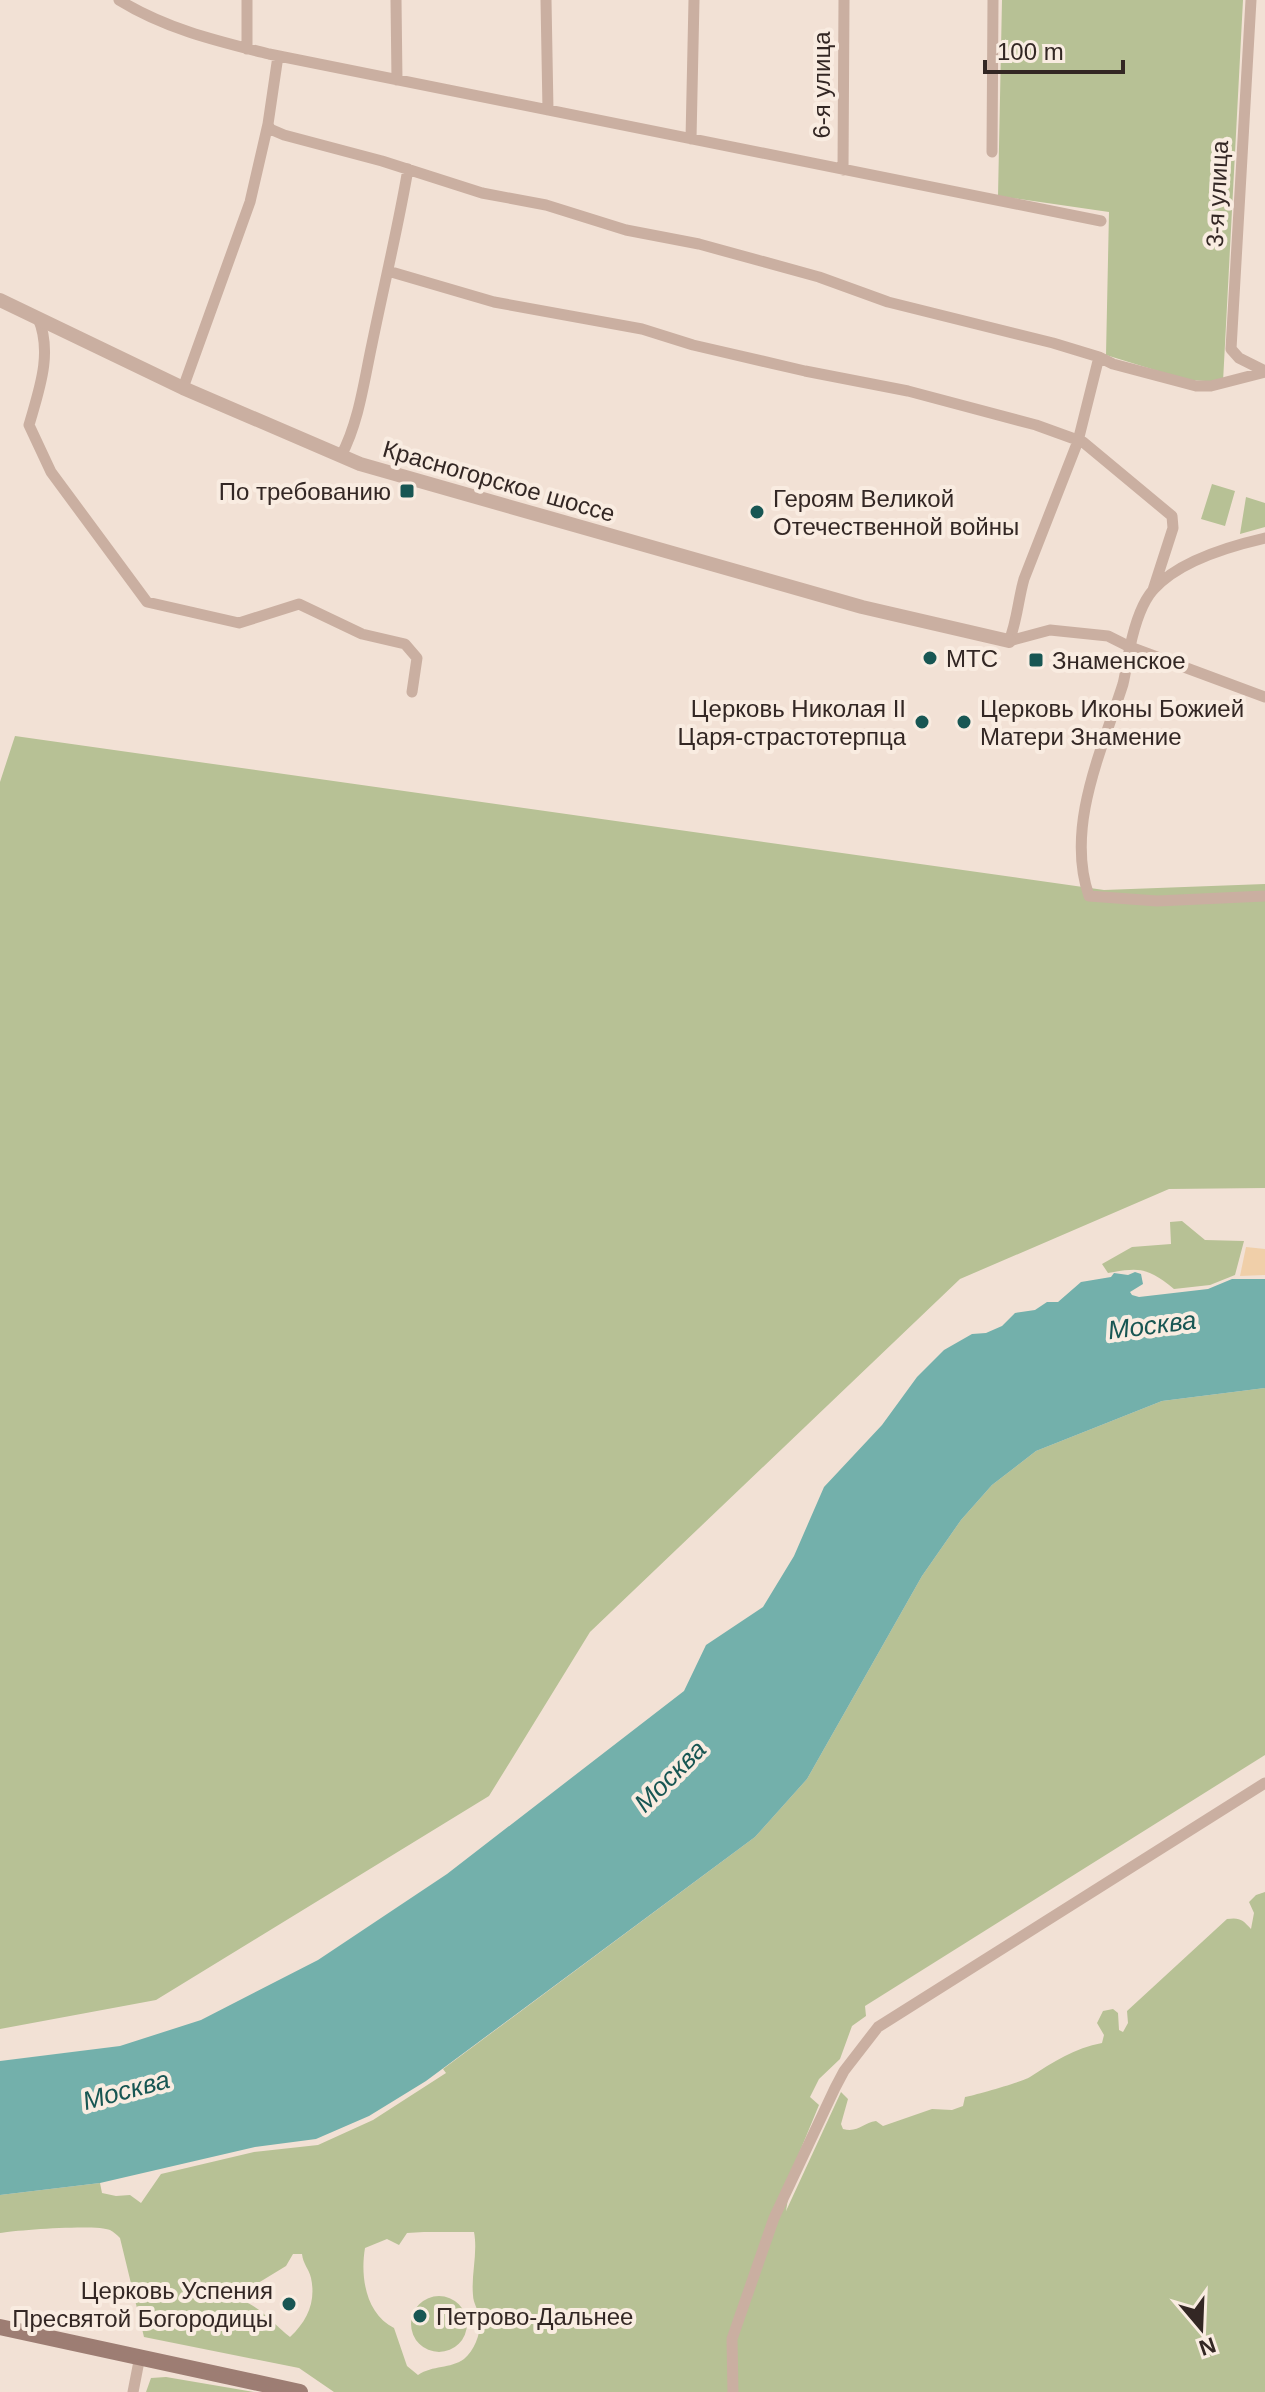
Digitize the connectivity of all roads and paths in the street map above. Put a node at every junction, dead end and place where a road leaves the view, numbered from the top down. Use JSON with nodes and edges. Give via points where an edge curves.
{"nodes":[{"id":1,"x":119,"y":0,"type":"edge"},
{"id":2,"x":247,"y":0,"type":"edge"},
{"id":3,"x":396,"y":0,"type":"edge"},
{"id":4,"x":546,"y":0,"type":"edge"},
{"id":5,"x":694,"y":0,"type":"edge"},
{"id":6,"x":844,"y":0,"type":"edge"},
{"id":7,"x":993,"y":0,"type":"edge"},
{"id":8,"x":1251,"y":0,"type":"edge"},
{"id":9,"x":247,"y":49,"type":"junction"},
{"id":10,"x":278,"y":56,"type":"junction"},
{"id":11,"x":397,"y":80,"type":"junction"},
{"id":12,"x":548,"y":110,"type":"junction"},
{"id":13,"x":268,"y":124,"type":"junction"},
{"id":14,"x":691,"y":139,"type":"junction"},
{"id":15,"x":992,"y":152,"type":"dead end"},
{"id":16,"x":408,"y":169,"type":"junction"},
{"id":17,"x":843,"y":170,"type":"junction"},
{"id":18,"x":1101,"y":221,"type":"dead end"},
{"id":19,"x":388,"y":271,"type":"junction"},
{"id":20,"x":0,"y":300,"type":"edge"},
{"id":21,"x":38,"y":318,"type":"junction"},
{"id":22,"x":1099,"y":357,"type":"junction"},
{"id":23,"x":1265,"y":372,"type":"edge"},
{"id":24,"x":183,"y":388,"type":"junction"},
{"id":25,"x":1078,"y":441,"type":"junction"},
{"id":26,"x":341,"y":456,"type":"junction"},
{"id":27,"x":1265,"y":538,"type":"edge"},
{"id":28,"x":1153,"y":590,"type":"junction"},
{"id":29,"x":1009,"y":641,"type":"junction"},
{"id":30,"x":1029,"y":644,"type":"dead end"},
{"id":31,"x":1130,"y":647,"type":"junction"},
{"id":32,"x":412,"y":692,"type":"dead end"},
{"id":33,"x":1265,"y":697,"type":"edge"},
{"id":34,"x":1265,"y":896,"type":"edge"},
{"id":35,"x":1265,"y":1783,"type":"edge"},
{"id":36,"x":0,"y":2327,"type":"edge"},
{"id":37,"x":140,"y":2356,"type":"junction"},
{"id":38,"x":293,"y":2391,"type":"edge"},
{"id":39,"x":133,"y":2392,"type":"edge"},
{"id":40,"x":733,"y":2392,"type":"edge"}],
"edges":[{"from":1,"to":9,"type":"street","via":[[169,26]]},
{"from":2,"to":9,"type":"street"},
{"from":3,"to":11,"type":"street"},
{"from":4,"to":12,"type":"street"},
{"from":5,"to":14,"type":"street"},
{"from":6,"to":17,"type":"street","name":"6-я улица"},
{"from":7,"to":15,"type":"street"},
{"from":8,"to":23,"type":"street","name":"3-я улица","via":[[1231,349]]},
{"from":9,"to":10,"type":"street"},
{"from":10,"to":11,"type":"street"},
{"from":10,"to":13,"type":"street"},
{"from":11,"to":12,"type":"street"},
{"from":12,"to":14,"type":"street"},
{"from":13,"to":16,"type":"street","via":[[284,135]]},
{"from":13,"to":24,"type":"street","via":[[250,202]]},
{"from":14,"to":17,"type":"street"},
{"from":16,"to":19,"type":"street"},
{"from":16,"to":22,"type":"street","via":[[482,193],[699,244],[888,302]]},
{"from":17,"to":18,"type":"street"},
{"from":19,"to":25,"type":"street","via":[[494,302],[642,329],[693,345],[908,391]]},
{"from":19,"to":26,"type":"street","via":[[362,394]]},
{"from":20,"to":21,"type":"street","name":"Красногорское шоссе"},
{"from":21,"to":24,"type":"street","name":"Красногорское шоссе"},
{"from":21,"to":32,"type":"street","via":[[46,346],[29,425],[51,472],[147,602],[239,623],[299,604],[362,634],[405,644],[417,658]]},
{"from":22,"to":23,"type":"street","via":[[1196,386]]},
{"from":22,"to":25,"type":"street"},
{"from":24,"to":26,"type":"street","name":"Красногорское шоссе"},
{"from":25,"to":28,"type":"street","via":[[1172,516]]},
{"from":25,"to":29,"type":"street","via":[[1024,579]]},
{"from":26,"to":29,"type":"street","name":"Красногорское шоссе","via":[[862,607]]},
{"from":27,"to":28,"type":"street","via":[[1197,560]]},
{"from":28,"to":31,"type":"street"},
{"from":29,"to":30,"type":"street"},
{"from":29,"to":31,"type":"street","via":[[1050,630],[1108,636]]},
{"from":31,"to":33,"type":"street"},
{"from":31,"to":34,"type":"street","via":[[1083,814],[1082,876],[1089,896],[1157,901]]},
{"from":35,"to":40,"type":"street","via":[[878,2027],[844,2071],[774,2218],[732,2339]]},
{"from":36,"to":37,"type":"main road"},
{"from":37,"to":38,"type":"main road"},
{"from":37,"to":39,"type":"street"}]}
